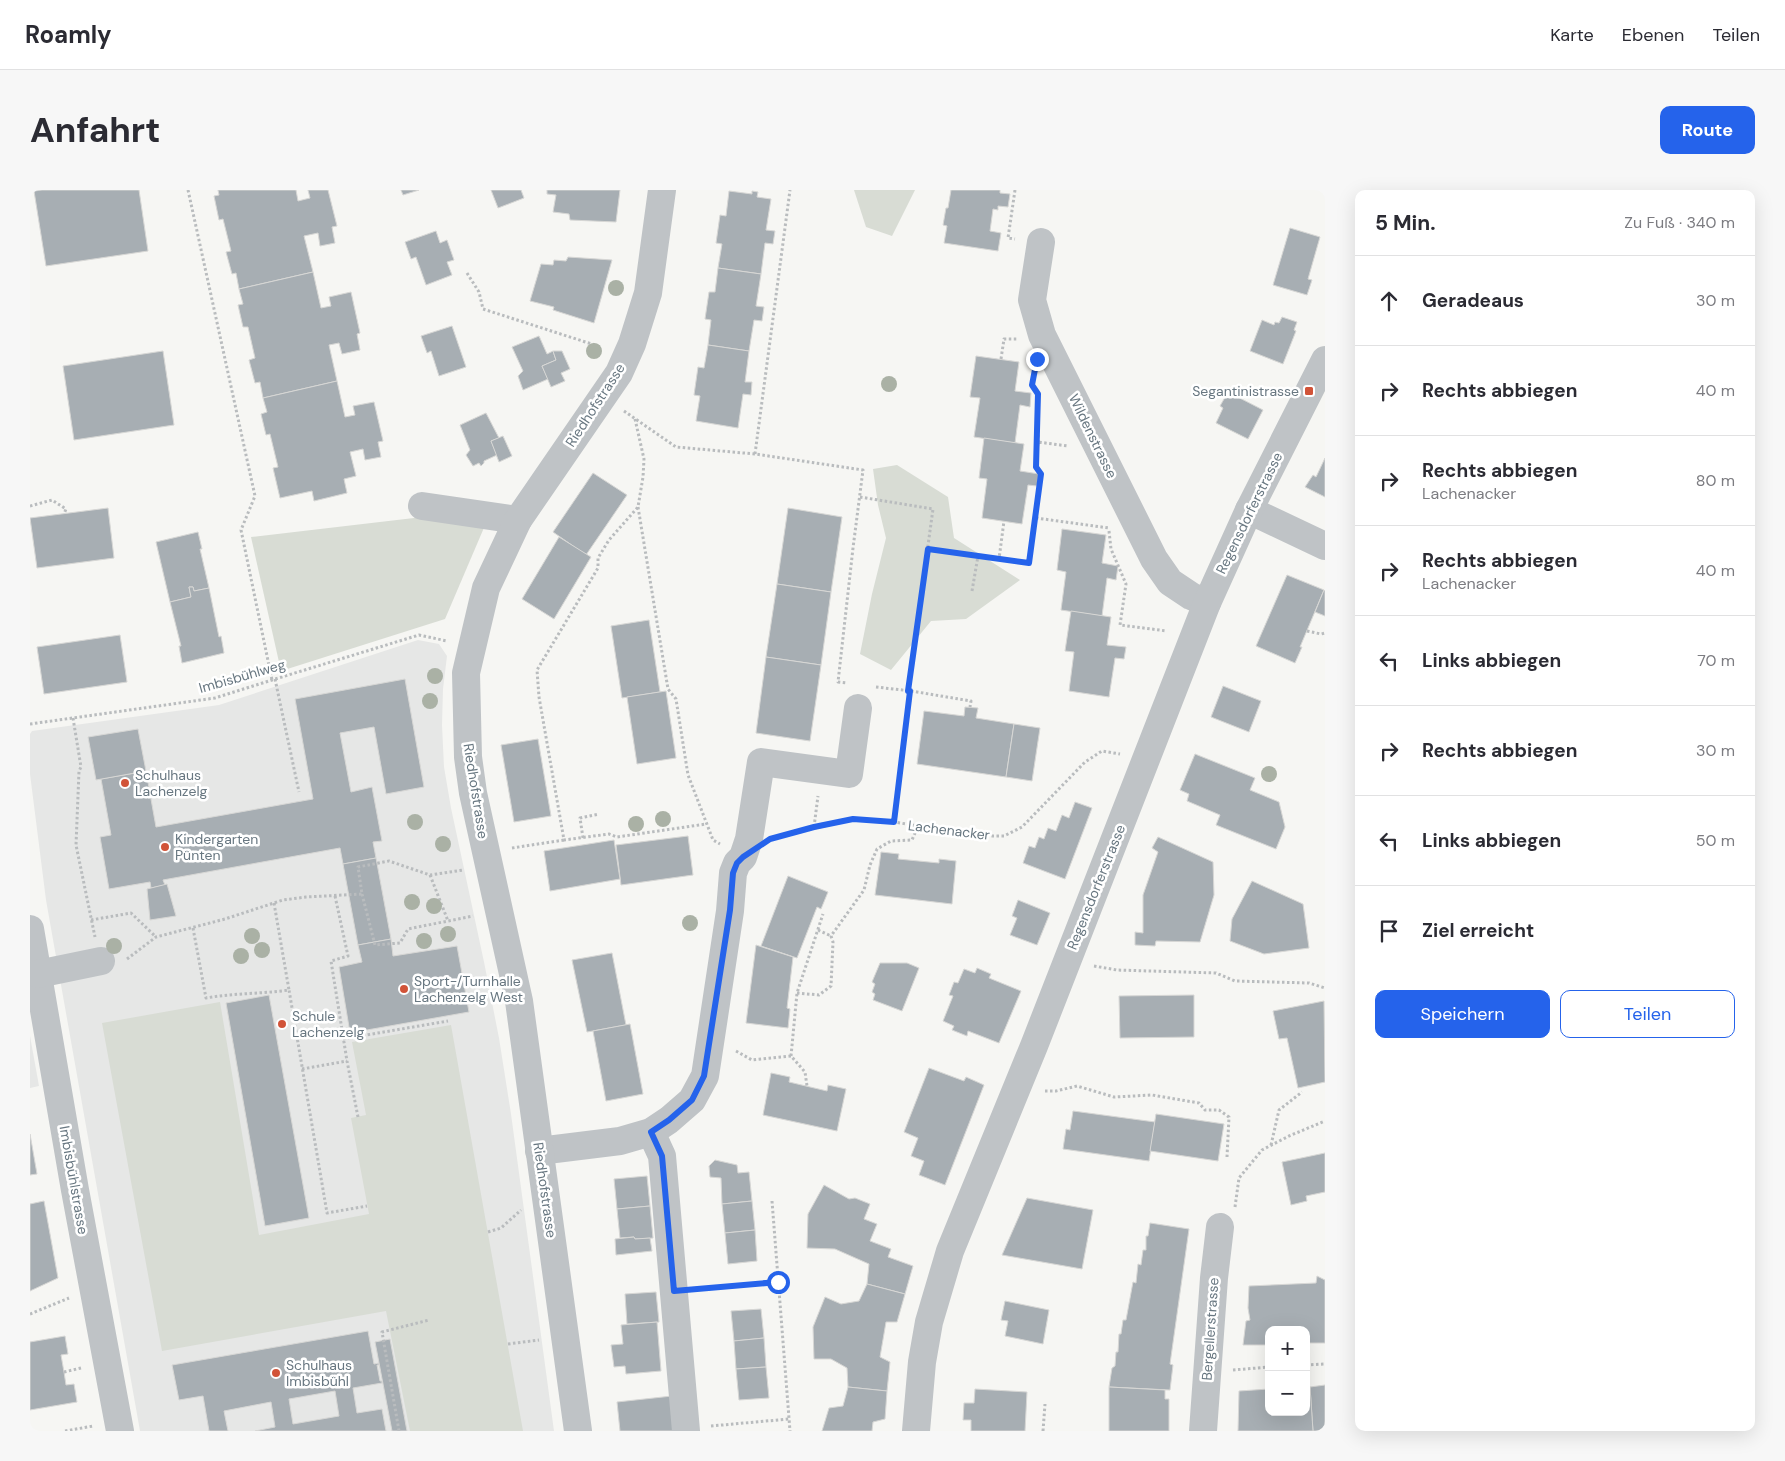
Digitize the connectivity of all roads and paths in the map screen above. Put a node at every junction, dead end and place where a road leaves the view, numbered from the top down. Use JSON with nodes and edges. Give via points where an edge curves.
{"nodes":[{"id":1,"x":188,"y":190,"type":"edge"},
{"id":2,"x":662,"y":190,"type":"edge"},
{"id":3,"x":790,"y":190,"type":"edge"},
{"id":4,"x":1015,"y":190,"type":"edge"},
{"id":5,"x":1041,"y":242,"type":"joint"},
{"id":6,"x":467,"y":273,"type":"dead end"},
{"id":7,"x":1020,"y":340,"type":"dead end"},
{"id":8,"x":602,"y":348,"type":"dead end"},
{"id":9,"x":1000,"y":359,"type":"dead end"},
{"id":10,"x":1325,"y":360,"type":"edge"},
{"id":11,"x":1033,"y":376,"type":"dead end"},
{"id":12,"x":622,"y":410,"type":"dead end"},
{"id":13,"x":635,"y":418,"type":"junction"},
{"id":14,"x":1038,"y":442,"type":"junction"},
{"id":15,"x":1069,"y":446,"type":"dead end"},
{"id":16,"x":755,"y":454,"type":"junction"},
{"id":17,"x":860,"y":497,"type":"junction"},
{"id":18,"x":30,"y":506,"type":"edge"},
{"id":19,"x":422,"y":506,"type":"dead end"},
{"id":20,"x":638,"y":507,"type":"junction"},
{"id":21,"x":1249,"y":510,"type":"junction"},
{"id":22,"x":64,"y":514,"type":"dead end"},
{"id":23,"x":1036,"y":518,"type":"junction"},
{"id":24,"x":518,"y":520,"type":"junction"},
{"id":25,"x":1111,"y":520,"type":"dead end"},
{"id":26,"x":1004,"y":521,"type":"dead end"},
{"id":27,"x":1109,"y":528,"type":"junction"},
{"id":28,"x":1325,"y":546,"type":"edge"},
{"id":29,"x":928,"y":549,"type":"junction"},
{"id":30,"x":978,"y":556,"type":"junction"},
{"id":31,"x":999,"y":559,"type":"junction"},
{"id":32,"x":972,"y":591,"type":"dead end"},
{"id":33,"x":1207,"y":603,"type":"junction"},
{"id":34,"x":1306,"y":631,"type":"dead end"},
{"id":35,"x":1176,"y":632,"type":"dead end"},
{"id":36,"x":1325,"y":633,"type":"edge"},
{"id":37,"x":456,"y":643,"type":"dead end"},
{"id":38,"x":273,"y":679,"type":"junction"},
{"id":39,"x":842,"y":682,"type":"dead end"},
{"id":40,"x":896,"y":690,"type":"dead end"},
{"id":41,"x":909,"y":691,"type":"junction"},
{"id":42,"x":858,"y":708,"type":"dead end"},
{"id":43,"x":970,"y":708,"type":"dead end"},
{"id":44,"x":73,"y":718,"type":"junction"},
{"id":45,"x":30,"y":724,"type":"edge"},
{"id":46,"x":1128,"y":756,"type":"dead end"},
{"id":47,"x":299,"y":792,"type":"dead end"},
{"id":48,"x":817,"y":808,"type":"dead end"},
{"id":49,"x":600,"y":814,"type":"dead end"},
{"id":50,"x":894,"y":822,"type":"junction"},
{"id":51,"x":706,"y":824,"type":"junction"},
{"id":52,"x":918,"y":826,"type":"junction"},
{"id":53,"x":814,"y":827,"type":"junction"},
{"id":54,"x":583,"y":838,"type":"junction"},
{"id":55,"x":564,"y":840,"type":"junction"},
{"id":56,"x":507,"y":848,"type":"dead end"},
{"id":57,"x":743,"y":857,"type":"junction"},
{"id":58,"x":470,"y":868,"type":"dead end"},
{"id":59,"x":430,"y":875,"type":"junction"},
{"id":60,"x":362,"y":894,"type":"junction"},
{"id":61,"x":335,"y":896,"type":"junction"},
{"id":62,"x":274,"y":903,"type":"junction"},
{"id":63,"x":480,"y":914,"type":"dead end"},
{"id":64,"x":823,"y":914,"type":"dead end"},
{"id":65,"x":91,"y":920,"type":"junction"},
{"id":66,"x":448,"y":921,"type":"junction"},
{"id":67,"x":30,"y":928,"type":"edge"},
{"id":68,"x":193,"y":928,"type":"junction"},
{"id":69,"x":818,"y":930,"type":"junction"},
{"id":70,"x":831,"y":936,"type":"junction"},
{"id":71,"x":156,"y":937,"type":"junction"},
{"id":72,"x":114,"y":960,"type":"junction"},
{"id":73,"x":1092,"y":965,"type":"dead end"},
{"id":74,"x":38,"y":974,"type":"junction"},
{"id":75,"x":1325,"y":988,"type":"edge"},
{"id":76,"x":289,"y":990,"type":"junction"},
{"id":77,"x":797,"y":993,"type":"junction"},
{"id":78,"x":448,"y":1021,"type":"dead end"},
{"id":79,"x":711,"y":1038,"type":"junction"},
{"id":80,"x":343,"y":1039,"type":"junction"},
{"id":81,"x":791,"y":1056,"type":"junction"},
{"id":82,"x":347,"y":1061,"type":"junction"},
{"id":83,"x":302,"y":1069,"type":"junction"},
{"id":84,"x":807,"y":1086,"type":"dead end"},
{"id":85,"x":1041,"y":1091,"type":"dead end"},
{"id":86,"x":1302,"y":1092,"type":"dead end"},
{"id":87,"x":358,"y":1117,"type":"dead end"},
{"id":88,"x":1325,"y":1121,"type":"edge"},
{"id":89,"x":651,"y":1132,"type":"junction"},
{"id":90,"x":1271,"y":1146,"type":"junction"},
{"id":91,"x":539,"y":1151,"type":"junction"},
{"id":92,"x":1227,"y":1157,"type":"dead end"},
{"id":93,"x":772,"y":1201,"type":"dead end"},
{"id":94,"x":367,"y":1206,"type":"dead end"},
{"id":95,"x":516,"y":1214,"type":"dead end"},
{"id":96,"x":1227,"y":1221,"type":"joint"},
{"id":97,"x":488,"y":1232,"type":"dead end"},
{"id":98,"x":778,"y":1282,"type":"junction"},
{"id":99,"x":674,"y":1291,"type":"junction"},
{"id":100,"x":71,"y":1297,"type":"dead end"},
{"id":101,"x":30,"y":1314,"type":"edge"},
{"id":102,"x":429,"y":1320,"type":"dead end"},
{"id":103,"x":547,"y":1338,"type":"dead end"},
{"id":104,"x":508,"y":1344,"type":"dead end"},
{"id":105,"x":1325,"y":1364,"type":"edge"},
{"id":106,"x":1310,"y":1365,"type":"edge"},
{"id":107,"x":82,"y":1367,"type":"dead end"},
{"id":108,"x":1265,"y":1368,"type":"edge"},
{"id":109,"x":1230,"y":1370,"type":"dead end"},
{"id":110,"x":64,"y":1372,"type":"dead end"},
{"id":111,"x":1045,"y":1404,"type":"dead end"},
{"id":112,"x":789,"y":1419,"type":"junction"},
{"id":113,"x":111,"y":1428,"type":"edge"},
{"id":114,"x":686,"y":1429,"type":"edge"},
{"id":115,"x":65,"y":1431,"type":"edge"},
{"id":116,"x":399,"y":1431,"type":"edge"},
{"id":117,"x":578,"y":1431,"type":"edge"},
{"id":118,"x":790,"y":1431,"type":"edge"},
{"id":119,"x":916,"y":1431,"type":"edge"},
{"id":120,"x":1043,"y":1431,"type":"edge"},
{"id":121,"x":1203,"y":1431,"type":"edge"}],
"edges":[{"from":1,"to":38,"type":"path","via":[[255,496],[241,530]]},
{"from":2,"to":24,"type":"street","name":"Riedhofstrasse","via":[[648,293],[632,344],[619,373]]},
{"from":3,"to":16,"type":"path"},
{"from":4,"to":5,"type":"path","via":[[1008,238]]},
{"from":5,"to":33,"type":"street","name":"Wildenstrasse","via":[[1032,300],[1042,335],[1154,559],[1170,582]]},
{"from":6,"to":8,"type":"path","via":[[479,292],[483,309]]},
{"from":7,"to":9,"type":"path","via":[[1004,338]]},
{"from":10,"to":21,"type":"street","name":"Regensdorferstrasse"},
{"from":11,"to":14,"type":"path","via":[[1032,385],[1038,394]]},
{"from":12,"to":13,"type":"path"},
{"from":13,"to":16,"type":"path","via":[[676,447]]},
{"from":13,"to":20,"type":"path","via":[[644,459]]},
{"from":14,"to":15,"type":"path"},
{"from":14,"to":23,"type":"path","via":[[1036,467],[1041,474]]},
{"from":16,"to":17,"type":"path","via":[[863,470]]},
{"from":17,"to":29,"type":"path","via":[[932,509]]},
{"from":17,"to":39,"type":"path","via":[[838,682]]},
{"from":18,"to":22,"type":"path","via":[[52,500],[66,509]]},
{"from":19,"to":24,"type":"street"},
{"from":20,"to":51,"type":"path","via":[[668,689],[676,699],[688,774]]},
{"from":20,"to":55,"type":"path","via":[[605,546],[598,558],[598,568],[537,670]]},
{"from":21,"to":28,"type":"street"},
{"from":21,"to":33,"type":"street","name":"Regensdorferstrasse"},
{"from":23,"to":27,"type":"path"},
{"from":23,"to":31,"type":"path","via":[[1029,563]]},
{"from":24,"to":91,"type":"street","name":"Riedhofstrasse","via":[[486,588],[466,672],[468,757],[519,1001]]},
{"from":25,"to":27,"type":"path"},
{"from":26,"to":31,"type":"path"},
{"from":27,"to":35,"type":"path","via":[[1111,548],[1126,584],[1120,626]]},
{"from":29,"to":30,"type":"path"},
{"from":29,"to":41,"type":"path"},
{"from":30,"to":31,"type":"path"},
{"from":30,"to":32,"type":"path"},
{"from":33,"to":119,"type":"street","name":"Regensdorferstrasse","via":[[1034,1046],[950,1251],[922,1362]]},
{"from":34,"to":36,"type":"path"},
{"from":37,"to":38,"type":"path","name":"Imbisbühlweg","via":[[419,635]]},
{"from":38,"to":44,"type":"path","name":"Imbisbühlweg","via":[[215,698]]},
{"from":38,"to":47,"type":"path"},
{"from":40,"to":41,"type":"path"},
{"from":41,"to":43,"type":"path","via":[[971,701]]},
{"from":41,"to":50,"type":"path"},
{"from":42,"to":57,"type":"street","via":[[849,774],[761,762],[749,839]]},
{"from":44,"to":45,"type":"path","name":"Imbisbühlweg"},
{"from":44,"to":65,"type":"path","via":[[81,767],[76,845]]},
{"from":46,"to":52,"type":"path","name":"Lachenacker","via":[[1102,751],[1085,762],[1022,827],[1004,836],[980,836]]},
{"from":48,"to":53,"type":"path"},
{"from":49,"to":54,"type":"path","via":[[580,818]]},
{"from":50,"to":52,"type":"path","name":"Lachenacker"},
{"from":50,"to":53,"type":"path","name":"Lachenacker","via":[[853,819]]},
{"from":51,"to":54,"type":"path","via":[[616,837],[609,834]]},
{"from":51,"to":57,"type":"path","via":[[713,840]]},
{"from":52,"to":70,"type":"path","via":[[912,840],[891,841],[877,849],[864,890]]},
{"from":53,"to":57,"type":"path","name":"Lachenacker","via":[[770,839]]},
{"from":54,"to":55,"type":"path"},
{"from":55,"to":56,"type":"path"},
{"from":57,"to":79,"type":"street","via":[[733,873]]},
{"from":58,"to":59,"type":"path"},
{"from":59,"to":60,"type":"path","via":[[389,861],[358,867]]},
{"from":59,"to":66,"type":"path"},
{"from":60,"to":61,"type":"path"},
{"from":60,"to":66,"type":"path","via":[[375,945],[400,943],[408,929]]},
{"from":61,"to":62,"type":"path"},
{"from":61,"to":80,"type":"path","via":[[348,956],[331,961]]},
{"from":62,"to":68,"type":"path"},
{"from":62,"to":76,"type":"path"},
{"from":63,"to":66,"type":"path"},
{"from":64,"to":69,"type":"path"},
{"from":65,"to":71,"type":"path","via":[[131,913]]},
{"from":65,"to":72,"type":"path"},
{"from":67,"to":74,"type":"street","name":"Imbisbühlstrasse"},
{"from":68,"to":71,"type":"path"},
{"from":68,"to":76,"type":"path","via":[[206,998]]},
{"from":69,"to":70,"type":"path"},
{"from":69,"to":77,"type":"path"},
{"from":70,"to":77,"type":"path","via":[[831,986],[820,995]]},
{"from":71,"to":72,"type":"path"},
{"from":72,"to":74,"type":"street"},
{"from":73,"to":75,"type":"path","via":[[1117,970],[1216,973],[1235,981],[1309,983]]},
{"from":74,"to":113,"type":"street","name":"Imbisbühlstrasse"},
{"from":76,"to":83,"type":"path"},
{"from":77,"to":81,"type":"path"},
{"from":78,"to":80,"type":"path"},
{"from":79,"to":81,"type":"path","via":[[752,1060]]},
{"from":79,"to":89,"type":"street","via":[[704,1076],[692,1100]]},
{"from":80,"to":82,"type":"path"},
{"from":81,"to":84,"type":"path","via":[[805,1072]]},
{"from":82,"to":83,"type":"path"},
{"from":82,"to":87,"type":"path"},
{"from":83,"to":94,"type":"path","via":[[327,1213]]},
{"from":85,"to":92,"type":"path","via":[[1077,1086],[1114,1097],[1152,1095],[1199,1104],[1205,1110],[1219,1110],[1229,1117]]},
{"from":86,"to":90,"type":"path","via":[[1279,1110]]},
{"from":88,"to":90,"type":"path"},
{"from":89,"to":91,"type":"street","via":[[620,1141]]},
{"from":89,"to":99,"type":"street","via":[[662,1156]]},
{"from":90,"to":96,"type":"path","via":[[1262,1150],[1240,1178]]},
{"from":91,"to":117,"type":"street","name":"Riedhofstrasse"},
{"from":93,"to":98,"type":"path"},
{"from":95,"to":97,"type":"path","via":[[501,1228]]},
{"from":96,"to":121,"type":"street","name":"Bergellerstrasse","via":[[1214,1278]]},
{"from":98,"to":99,"type":"path"},
{"from":98,"to":112,"type":"path"},
{"from":99,"to":114,"type":"street"},
{"from":100,"to":101,"type":"path"},
{"from":102,"to":116,"type":"path","via":[[382,1332]]},
{"from":103,"to":104,"type":"path"},
{"from":105,"to":106,"type":"path"},
{"from":107,"to":110,"type":"path"},
{"from":108,"to":109,"type":"path"},
{"from":111,"to":120,"type":"path"},
{"from":112,"to":114,"type":"path"},
{"from":112,"to":118,"type":"path"},
{"from":113,"to":115,"type":"path"}]}
